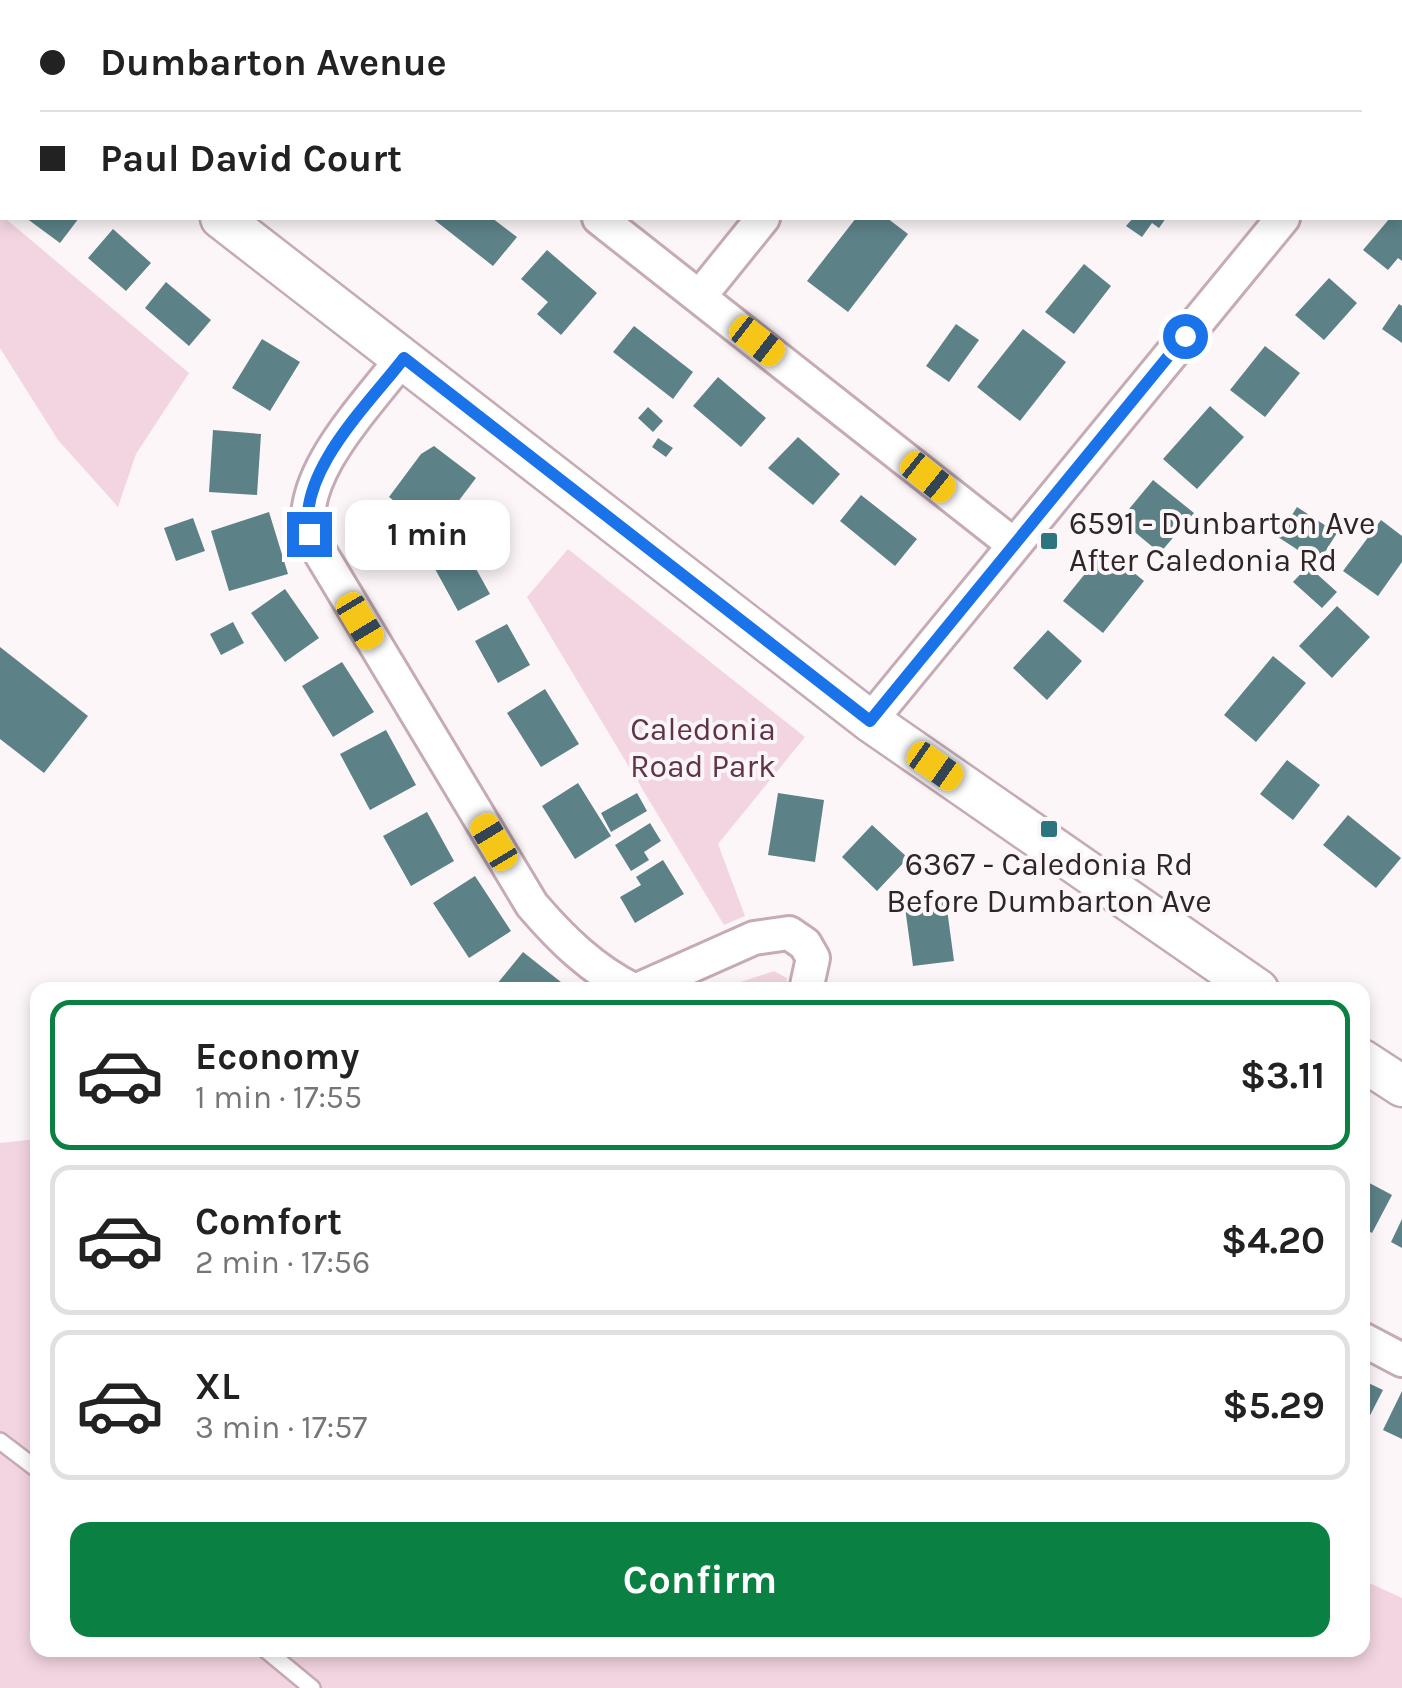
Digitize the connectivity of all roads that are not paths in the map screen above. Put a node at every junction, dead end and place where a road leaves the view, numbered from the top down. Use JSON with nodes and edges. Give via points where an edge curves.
{"nodes":[{"id":1,"x":225,"y":220,"type":"edge"},
{"id":2,"x":602,"y":220,"type":"edge"},
{"id":3,"x":762,"y":220,"type":"edge"},
{"id":4,"x":1281,"y":220,"type":"edge"},
{"id":5,"x":700,"y":296,"type":"junction"},
{"id":6,"x":404,"y":358,"type":"junction"},
{"id":7,"x":1014,"y":545,"type":"junction"},
{"id":8,"x":870,"y":721,"type":"junction"},
{"id":9,"x":623,"y":982,"type":"edge"},
{"id":10,"x":653,"y":982,"type":"edge"},
{"id":11,"x":808,"y":982,"type":"edge"},
{"id":12,"x":1246,"y":982,"type":"edge"},
{"id":13,"x":1370,"y":1065,"type":"edge"},
{"id":14,"x":1402,"y":1086,"type":"edge"},
{"id":15,"x":1370,"y":1344,"type":"edge"},
{"id":16,"x":1402,"y":1360,"type":"edge"},
{"id":17,"x":0,"y":1441,"type":"edge"},
{"id":18,"x":30,"y":1464,"type":"edge"},
{"id":19,"x":274,"y":1657,"type":"edge"},
{"id":20,"x":312,"y":1688,"type":"edge"}],
"edges":[{"from":1,"to":6,"type":"street"},
{"from":2,"to":5,"type":"street"},
{"from":3,"to":5,"type":"street"},
{"from":4,"to":7,"type":"street"},
{"from":5,"to":7,"type":"street"},
{"from":6,"to":8,"type":"street"},
{"from":6,"to":9,"type":"street","via":[[314,480],[309,534],[532,905],[578,953]]},
{"from":7,"to":8,"type":"street"},
{"from":8,"to":12,"type":"street"},
{"from":10,"to":11,"type":"street","via":[[754,938],[789,933],[813,958]]},
{"from":13,"to":14,"type":"street"},
{"from":15,"to":16,"type":"street"},
{"from":17,"to":18,"type":"lane"},
{"from":19,"to":20,"type":"lane"}]}
